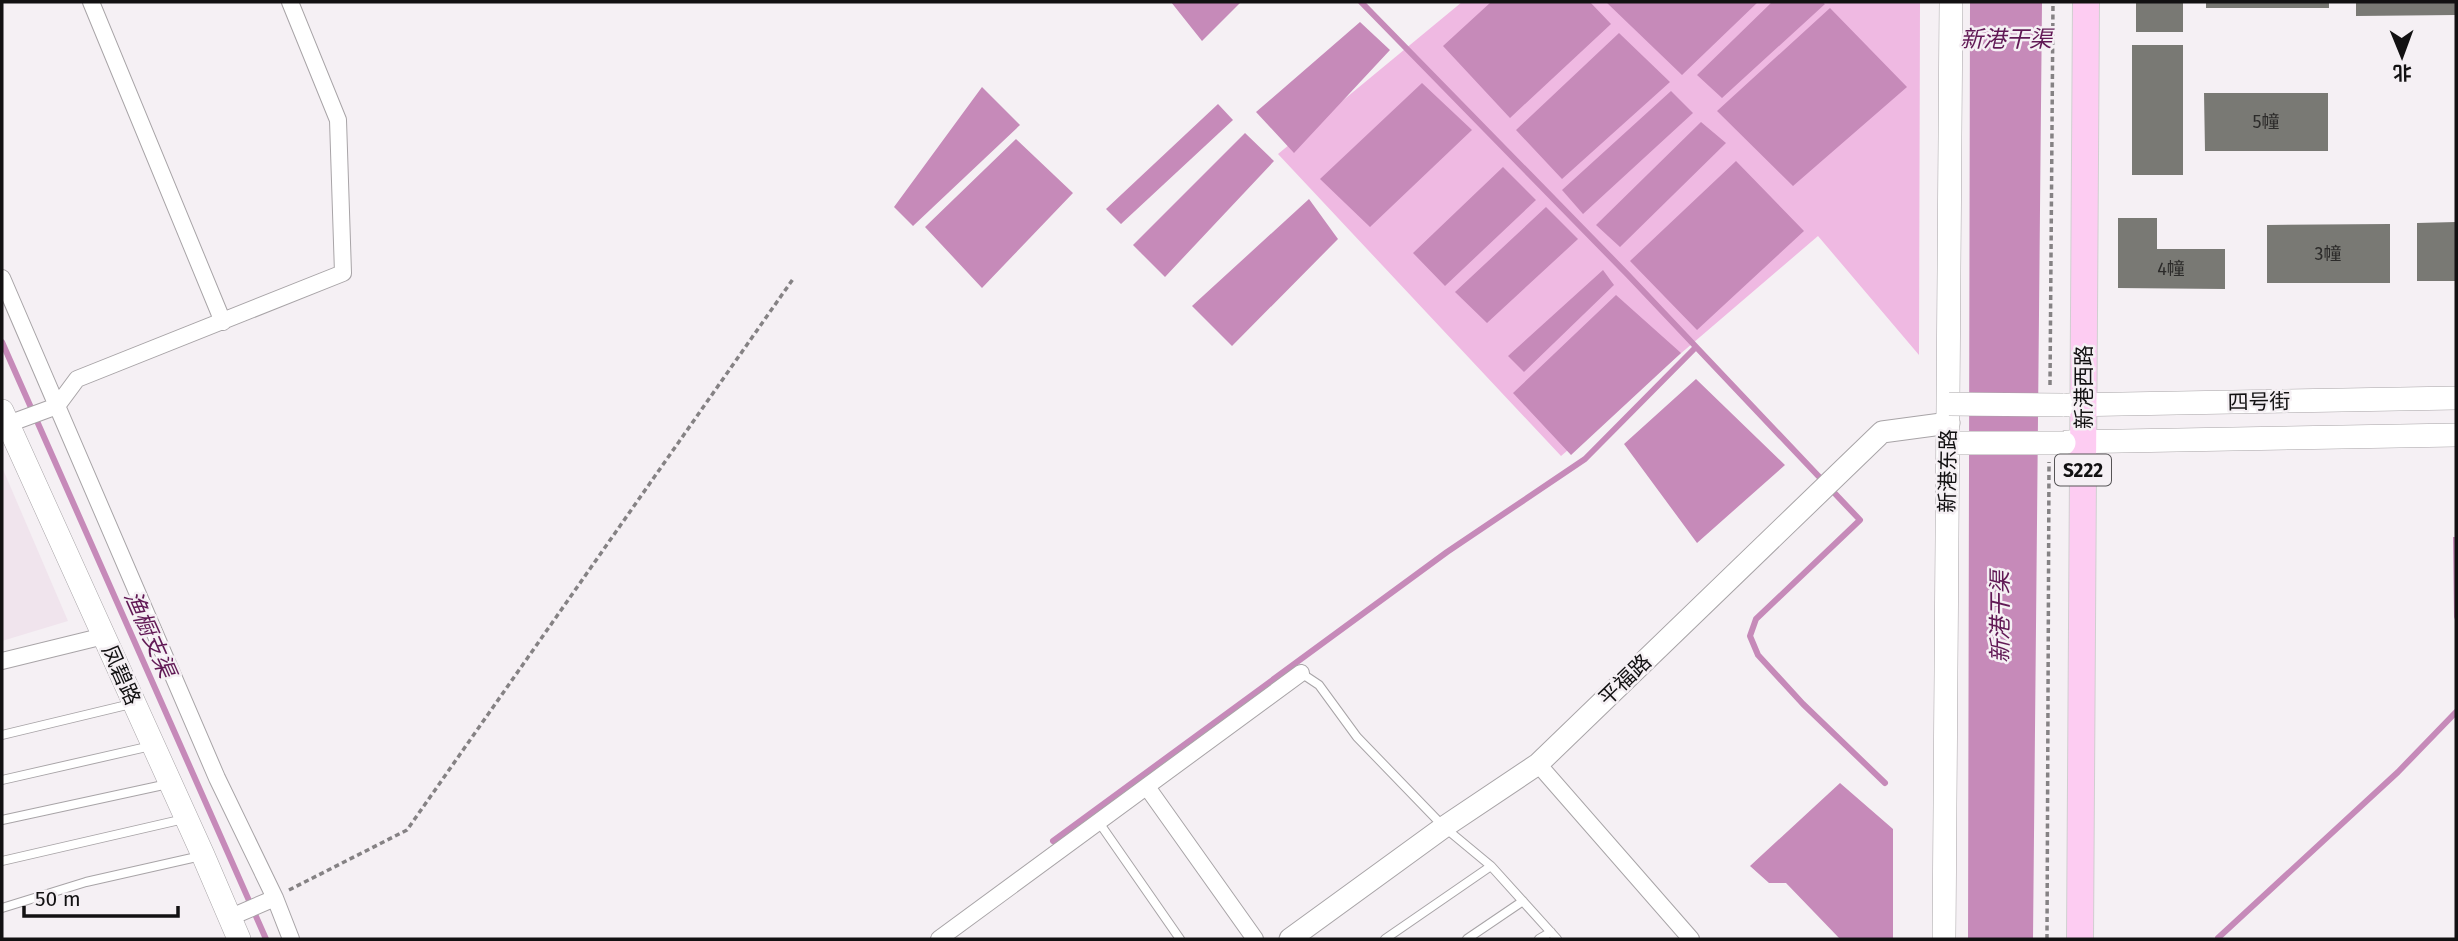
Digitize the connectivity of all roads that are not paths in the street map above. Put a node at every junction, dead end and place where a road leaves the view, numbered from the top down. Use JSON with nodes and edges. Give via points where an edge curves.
{"nodes":[{"id":1,"x":91,"y":2,"type":"edge"},
{"id":2,"x":290,"y":2,"type":"edge"},
{"id":3,"x":1951,"y":2,"type":"edge"},
{"id":4,"x":2086,"y":2,"type":"edge"},
{"id":5,"x":2,"y":278,"type":"edge"},
{"id":6,"x":223,"y":322,"type":"junction"},
{"id":7,"x":2456,"y":398,"type":"edge"},
{"id":8,"x":57,"y":406,"type":"junction"},
{"id":9,"x":5,"y":418,"type":"edge"},
{"id":10,"x":1949,"y":423,"type":"junction"},
{"id":11,"x":2456,"y":435,"type":"edge"},
{"id":12,"x":104,"y":636,"type":"junction"},
{"id":13,"x":2,"y":661,"type":"edge"},
{"id":14,"x":1301,"y":673,"type":"joint"},
{"id":15,"x":134,"y":703,"type":"junction"},
{"id":16,"x":2,"y":735,"type":"edge"},
{"id":17,"x":154,"y":745,"type":"junction"},
{"id":18,"x":1538,"y":764,"type":"junction"},
{"id":19,"x":2,"y":780,"type":"edge"},
{"id":20,"x":171,"y":784,"type":"junction"},
{"id":21,"x":1147,"y":787,"type":"junction"},
{"id":22,"x":187,"y":818,"type":"junction"},
{"id":23,"x":2,"y":820,"type":"edge"},
{"id":24,"x":1098,"y":821,"type":"junction"},
{"id":25,"x":1444,"y":827,"type":"junction"},
{"id":26,"x":204,"y":855,"type":"junction"},
{"id":27,"x":2,"y":861,"type":"edge"},
{"id":28,"x":1491,"y":866,"type":"junction"},
{"id":29,"x":275,"y":898,"type":"junction"},
{"id":30,"x":1523,"y":901,"type":"junction"},
{"id":31,"x":2,"y":908,"type":"edge"},
{"id":32,"x":231,"y":917,"type":"junction"},
{"id":33,"x":1550,"y":932,"type":"junction"},
{"id":34,"x":239,"y":939,"type":"edge"},
{"id":35,"x":291,"y":939,"type":"edge"},
{"id":36,"x":939,"y":939,"type":"edge"},
{"id":37,"x":1180,"y":939,"type":"edge"},
{"id":38,"x":1255,"y":939,"type":"edge"},
{"id":39,"x":1290,"y":939,"type":"edge"},
{"id":40,"x":1385,"y":939,"type":"edge"},
{"id":41,"x":1467,"y":939,"type":"edge"},
{"id":42,"x":1539,"y":939,"type":"edge"},
{"id":43,"x":1558,"y":939,"type":"edge"},
{"id":44,"x":1691,"y":939,"type":"edge"},
{"id":45,"x":1944,"y":939,"type":"edge"},
{"id":46,"x":2080,"y":939,"type":"edge"}],
"edges":[{"from":1,"to":6,"type":"street"},
{"from":2,"to":6,"type":"street","via":[[338,120],[343,273]]},
{"from":3,"to":10,"type":"main road","name":"新港东路"},
{"from":4,"to":46,"type":"main road","name":"新港西路","number":"S222"},
{"from":5,"to":8,"type":"street"},
{"from":6,"to":8,"type":"street","via":[[77,379]]},
{"from":7,"to":10,"type":"main road","name":"四号街","bridge":true,"via":[[2056,398]]},
{"from":8,"to":9,"type":"street"},
{"from":8,"to":29,"type":"street","via":[[217,778]]},
{"from":9,"to":12,"type":"main road","name":"凤碧路"},
{"from":10,"to":11,"type":"main road","name":"四号街","bridge":true,"via":[[2057,451]]},
{"from":10,"to":18,"type":"street","name":"平福路","via":[[1882,432]]},
{"from":10,"to":45,"type":"main road","name":"新港东路"},
{"from":12,"to":13,"type":"street"},
{"from":12,"to":15,"type":"main road","name":"凤碧路"},
{"from":14,"to":21,"type":"street"},
{"from":14,"to":25,"type":"lane","via":[[1319,685],[1357,737]]},
{"from":15,"to":16,"type":"lane"},
{"from":15,"to":17,"type":"main road","name":"凤碧路"},
{"from":17,"to":19,"type":"lane"},
{"from":17,"to":20,"type":"main road","name":"凤碧路"},
{"from":18,"to":25,"type":"street","name":"平福路"},
{"from":18,"to":44,"type":"street"},
{"from":20,"to":22,"type":"main road","name":"凤碧路"},
{"from":20,"to":23,"type":"lane"},
{"from":21,"to":24,"type":"street"},
{"from":21,"to":38,"type":"street"},
{"from":22,"to":26,"type":"main road","name":"凤碧路"},
{"from":22,"to":27,"type":"lane"},
{"from":24,"to":36,"type":"street"},
{"from":24,"to":37,"type":"lane"},
{"from":25,"to":28,"type":"lane"},
{"from":25,"to":39,"type":"street","name":"平福路"},
{"from":26,"to":31,"type":"lane","via":[[86,882]]},
{"from":26,"to":32,"type":"main road","name":"凤碧路"},
{"from":28,"to":30,"type":"lane"},
{"from":28,"to":40,"type":"lane"},
{"from":29,"to":32,"type":"street"},
{"from":29,"to":35,"type":"street"},
{"from":30,"to":33,"type":"lane"},
{"from":30,"to":41,"type":"lane"},
{"from":32,"to":34,"type":"main road","name":"凤碧路"},
{"from":33,"to":42,"type":"lane"},
{"from":33,"to":43,"type":"lane"}]}
